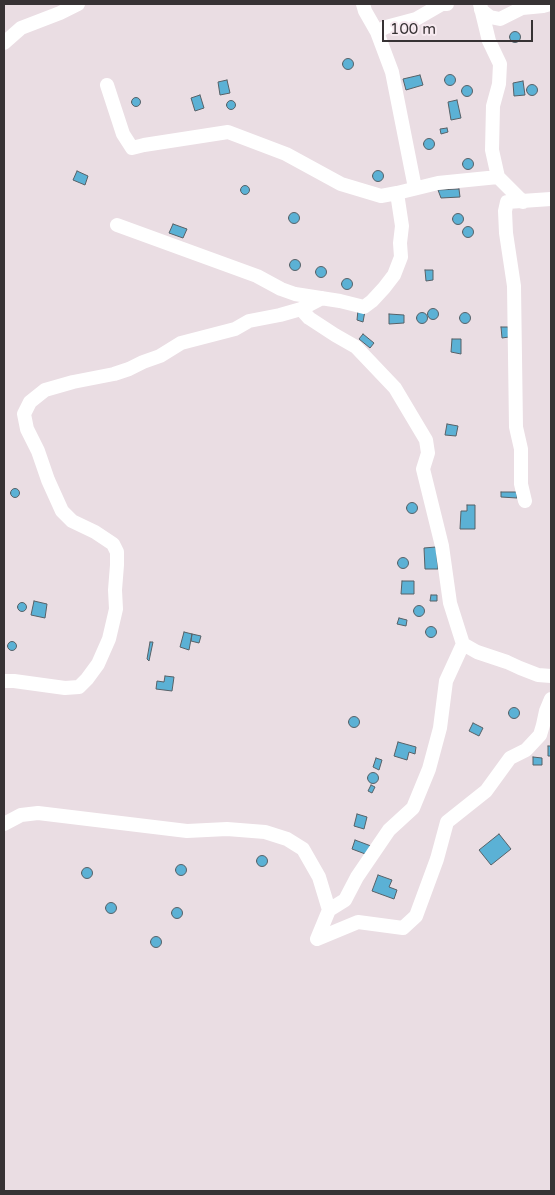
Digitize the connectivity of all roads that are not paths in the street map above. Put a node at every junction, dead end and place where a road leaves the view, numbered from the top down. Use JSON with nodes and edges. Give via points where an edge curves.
{"nodes":[{"id":1,"x":78,"y":4,"type":"edge"},
{"id":2,"x":363,"y":4,"type":"edge"},
{"id":3,"x":441,"y":4,"type":"edge"},
{"id":4,"x":447,"y":4,"type":"edge"},
{"id":5,"x":550,"y":4,"type":"edge"},
{"id":6,"x":522,"y":6,"type":"edge"},
{"id":7,"x":481,"y":7,"type":"edge"},
{"id":8,"x":378,"y":32,"type":"junction"},
{"id":9,"x":4,"y":43,"type":"edge"},
{"id":10,"x":107,"y":84,"type":"dead end"},
{"id":11,"x":498,"y":177,"type":"junction"},
{"id":12,"x":415,"y":188,"type":"junction"},
{"id":13,"x":397,"y":193,"type":"junction"},
{"id":14,"x":551,"y":199,"type":"edge"},
{"id":15,"x":523,"y":202,"type":"junction"},
{"id":16,"x":117,"y":225,"type":"dead end"},
{"id":17,"x":322,"y":298,"type":"junction"},
{"id":18,"x":301,"y":309,"type":"junction"},
{"id":19,"x":526,"y":501,"type":"dead end"},
{"id":20,"x":463,"y":644,"type":"junction"},
{"id":21,"x":551,"y":676,"type":"edge"},
{"id":22,"x":4,"y":681,"type":"edge"},
{"id":23,"x":551,"y":699,"type":"edge"},
{"id":24,"x":4,"y":824,"type":"edge"},
{"id":25,"x":329,"y":910,"type":"junction"}],
"edges":[{"from":1,"to":9,"type":"street","via":[[21,28]]},
{"from":2,"to":8,"type":"street"},
{"from":3,"to":4,"type":"street"},
{"from":3,"to":8,"type":"street","via":[[416,19]]},
{"from":5,"to":6,"type":"street"},
{"from":6,"to":7,"type":"street","via":[[500,19],[490,17]]},
{"from":7,"to":11,"type":"street","via":[[489,41],[500,64],[493,106],[492,150]]},
{"from":8,"to":12,"type":"street","via":[[392,72]]},
{"from":10,"to":13,"type":"street","via":[[123,134],[132,148],[228,132],[286,154],[341,184],[381,196]]},
{"from":11,"to":12,"type":"street"},
{"from":11,"to":15,"type":"street"},
{"from":12,"to":13,"type":"street"},
{"from":13,"to":17,"type":"street","via":[[402,226],[401,257],[394,275],[364,307]]},
{"from":14,"to":15,"type":"street"},
{"from":15,"to":19,"type":"street","via":[[507,202],[505,210],[514,286],[516,427],[521,449],[521,484]]},
{"from":16,"to":17,"type":"street","via":[[257,276],[296,294]]},
{"from":17,"to":18,"type":"street"},
{"from":18,"to":20,"type":"street","via":[[315,322],[356,347],[395,388],[426,440],[428,453],[423,469],[442,546],[450,603]]},
{"from":18,"to":22,"type":"street","via":[[249,321],[235,329],[181,343],[129,369],[45,390],[30,402],[24,414],[27,429],[62,512],[113,544],[117,552],[116,609],[109,639],[98,664],[79,687]]},
{"from":20,"to":21,"type":"street","via":[[538,675]]},
{"from":20,"to":25,"type":"street","via":[[446,681],[440,728],[429,769],[413,808],[389,830],[357,877],[346,900]]},
{"from":23,"to":25,"type":"street","via":[[540,735],[526,750],[510,758],[486,791],[447,822],[416,916],[403,928],[358,922],[317,939]]},
{"from":24,"to":25,"type":"street","via":[[21,815],[38,813],[187,831],[227,829],[265,832],[287,839],[303,850],[319,877]]}]}
